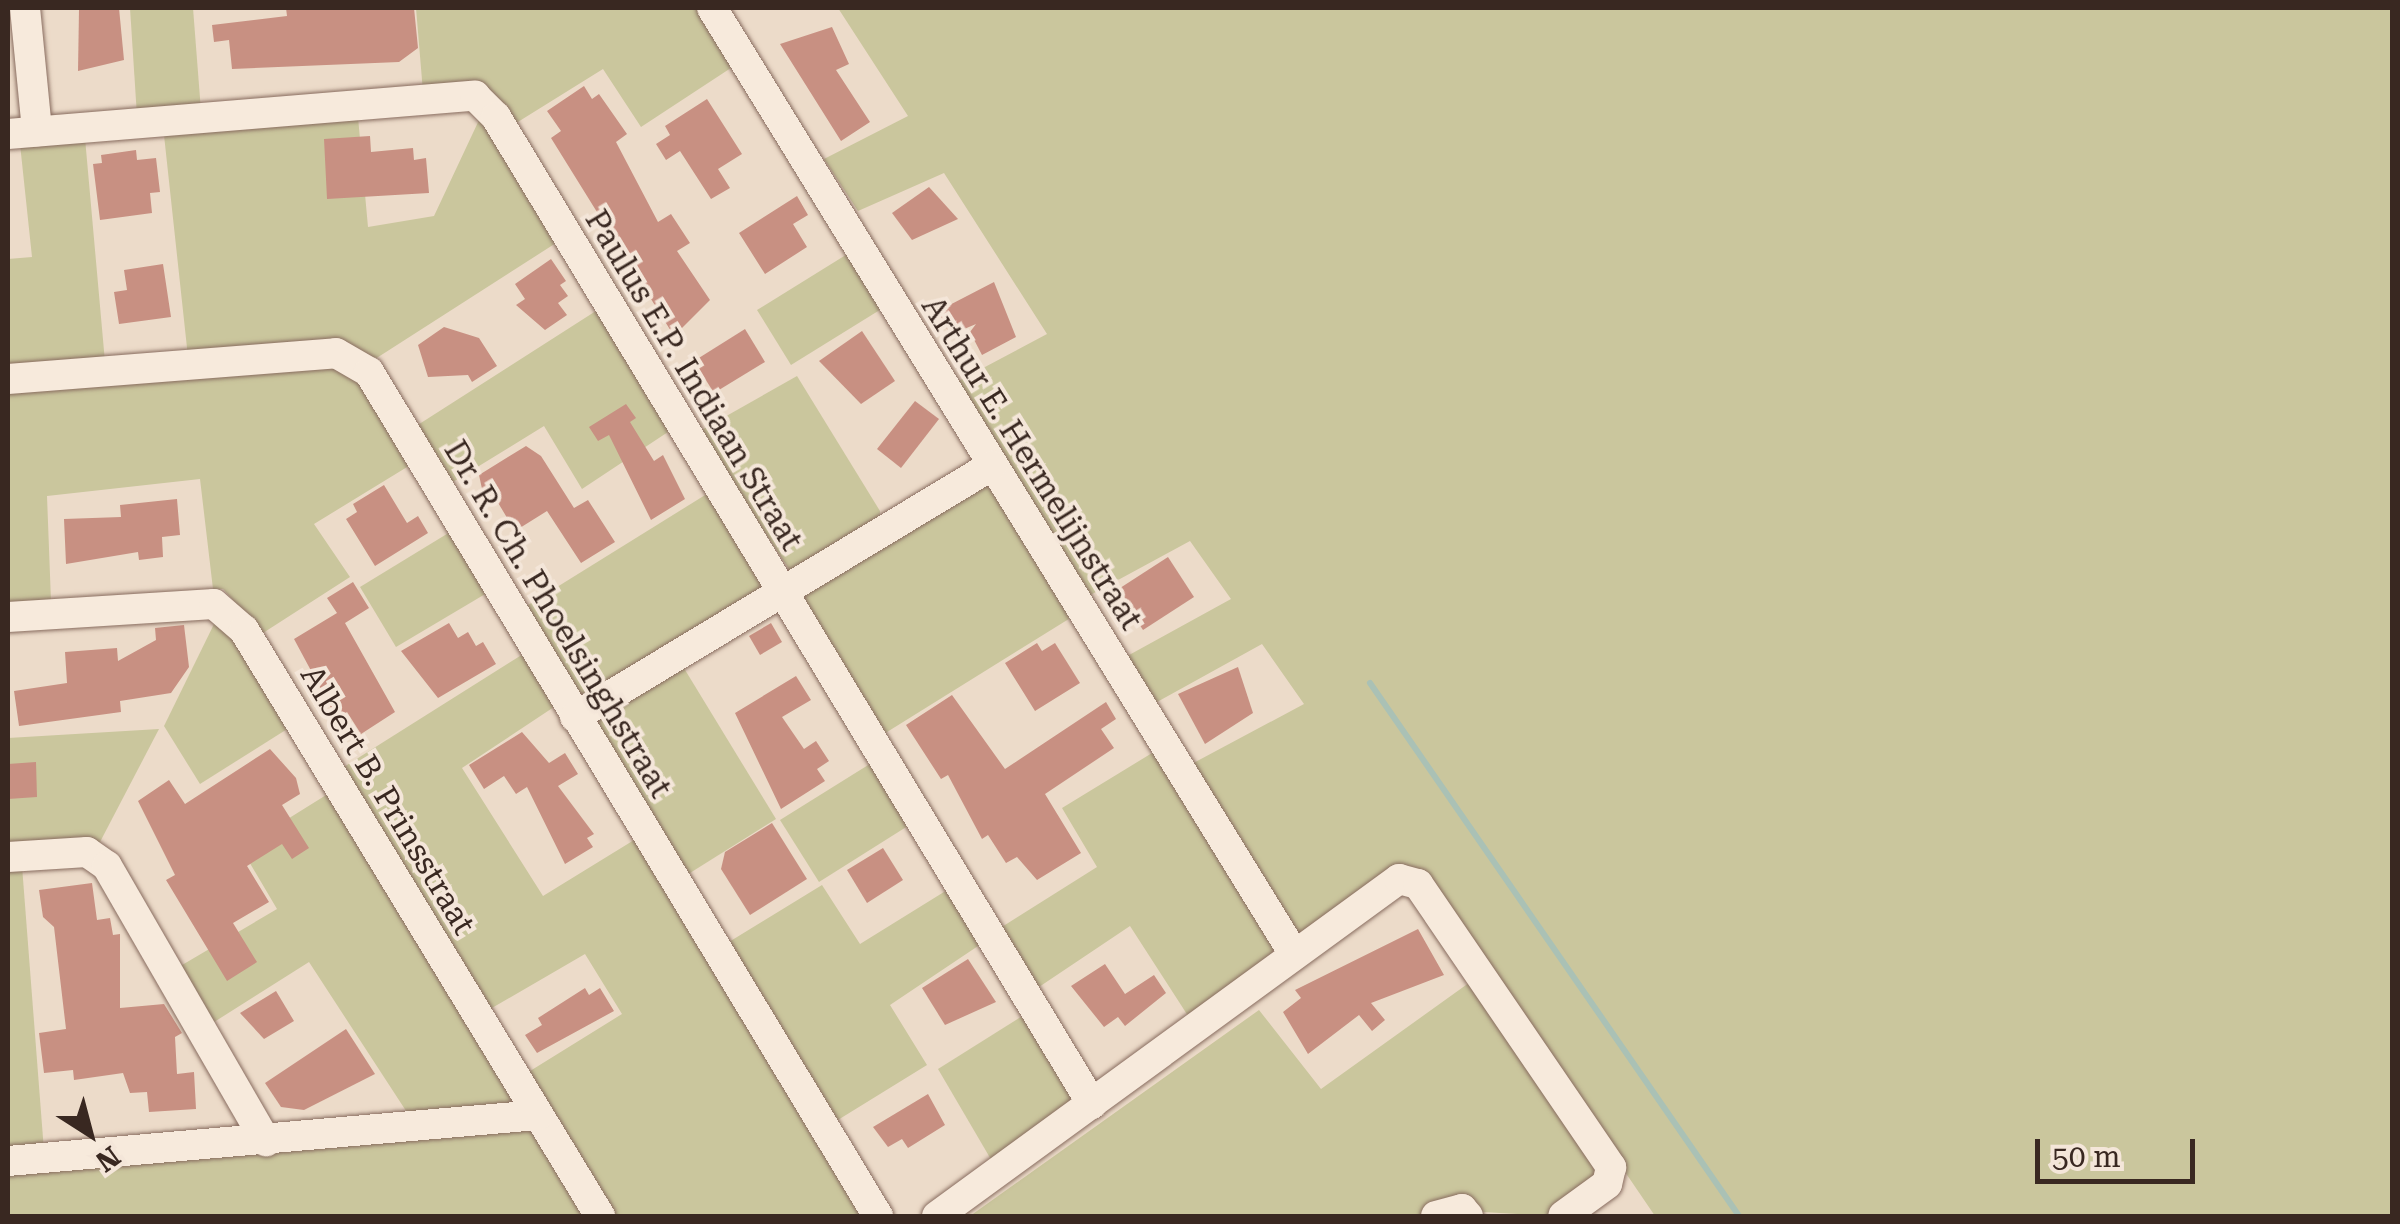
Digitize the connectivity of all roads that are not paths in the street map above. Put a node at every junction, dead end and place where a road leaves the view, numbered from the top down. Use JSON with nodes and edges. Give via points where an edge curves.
{"nodes":[{"id":1,"x":25,"y":8,"type":"edge"},
{"id":2,"x":712,"y":8,"type":"edge"},
{"id":3,"x":22,"y":133,"type":"edge"},
{"id":4,"x":8,"y":378,"type":"edge"},
{"id":5,"x":992,"y":465,"type":"junction"},
{"id":6,"x":781,"y":592,"type":"junction"},
{"id":7,"x":8,"y":617,"type":"edge"},
{"id":8,"x":575,"y":717,"type":"junction"},
{"id":9,"x":8,"y":857,"type":"edge"},
{"id":10,"x":1294,"y":954,"type":"junction"},
{"id":11,"x":1092,"y":1104,"type":"junction"},
{"id":12,"x":538,"y":1115,"type":"junction"},
{"id":13,"x":266,"y":1140,"type":"junction"},
{"id":14,"x":8,"y":1162,"type":"edge"},
{"id":15,"x":600,"y":1216,"type":"edge"},
{"id":16,"x":878,"y":1216,"type":"edge"},
{"id":17,"x":937,"y":1216,"type":"edge"},
{"id":18,"x":1563,"y":1216,"type":"edge"}],
"edges":[{"from":1,"to":3,"type":"street"},
{"from":2,"to":5,"type":"street","name":"Arthur E. Hermelijnstraat"},
{"from":3,"to":6,"type":"street","name":"Paulus E.P. Indiaan Straat","via":[[474,96],[496,118]]},
{"from":4,"to":8,"type":"street","name":"Dr. R. Ch. Phoelsinghstraat","via":[[336,352],[369,372]]},
{"from":5,"to":6,"type":"street"},
{"from":5,"to":10,"type":"street","name":"Arthur E. Hermelijnstraat"},
{"from":6,"to":8,"type":"street"},
{"from":6,"to":11,"type":"street","name":"Paulus E.P. Indiaan Straat"},
{"from":7,"to":12,"type":"street","name":"Albert B. Prinsstraat","via":[[214,604],[244,630]]},
{"from":8,"to":16,"type":"street","name":"Dr. R. Ch. Phoelsinghstraat"},
{"from":9,"to":13,"type":"street","via":[[86,852],[106,866]]},
{"from":10,"to":11,"type":"street"},
{"from":10,"to":18,"type":"street","via":[[1399,879],[1418,884],[1611,1167],[1607,1184]]},
{"from":11,"to":17,"type":"street"},
{"from":12,"to":13,"type":"street"},
{"from":12,"to":15,"type":"street","name":"Albert B. Prinsstraat"},
{"from":13,"to":14,"type":"street"}]}
